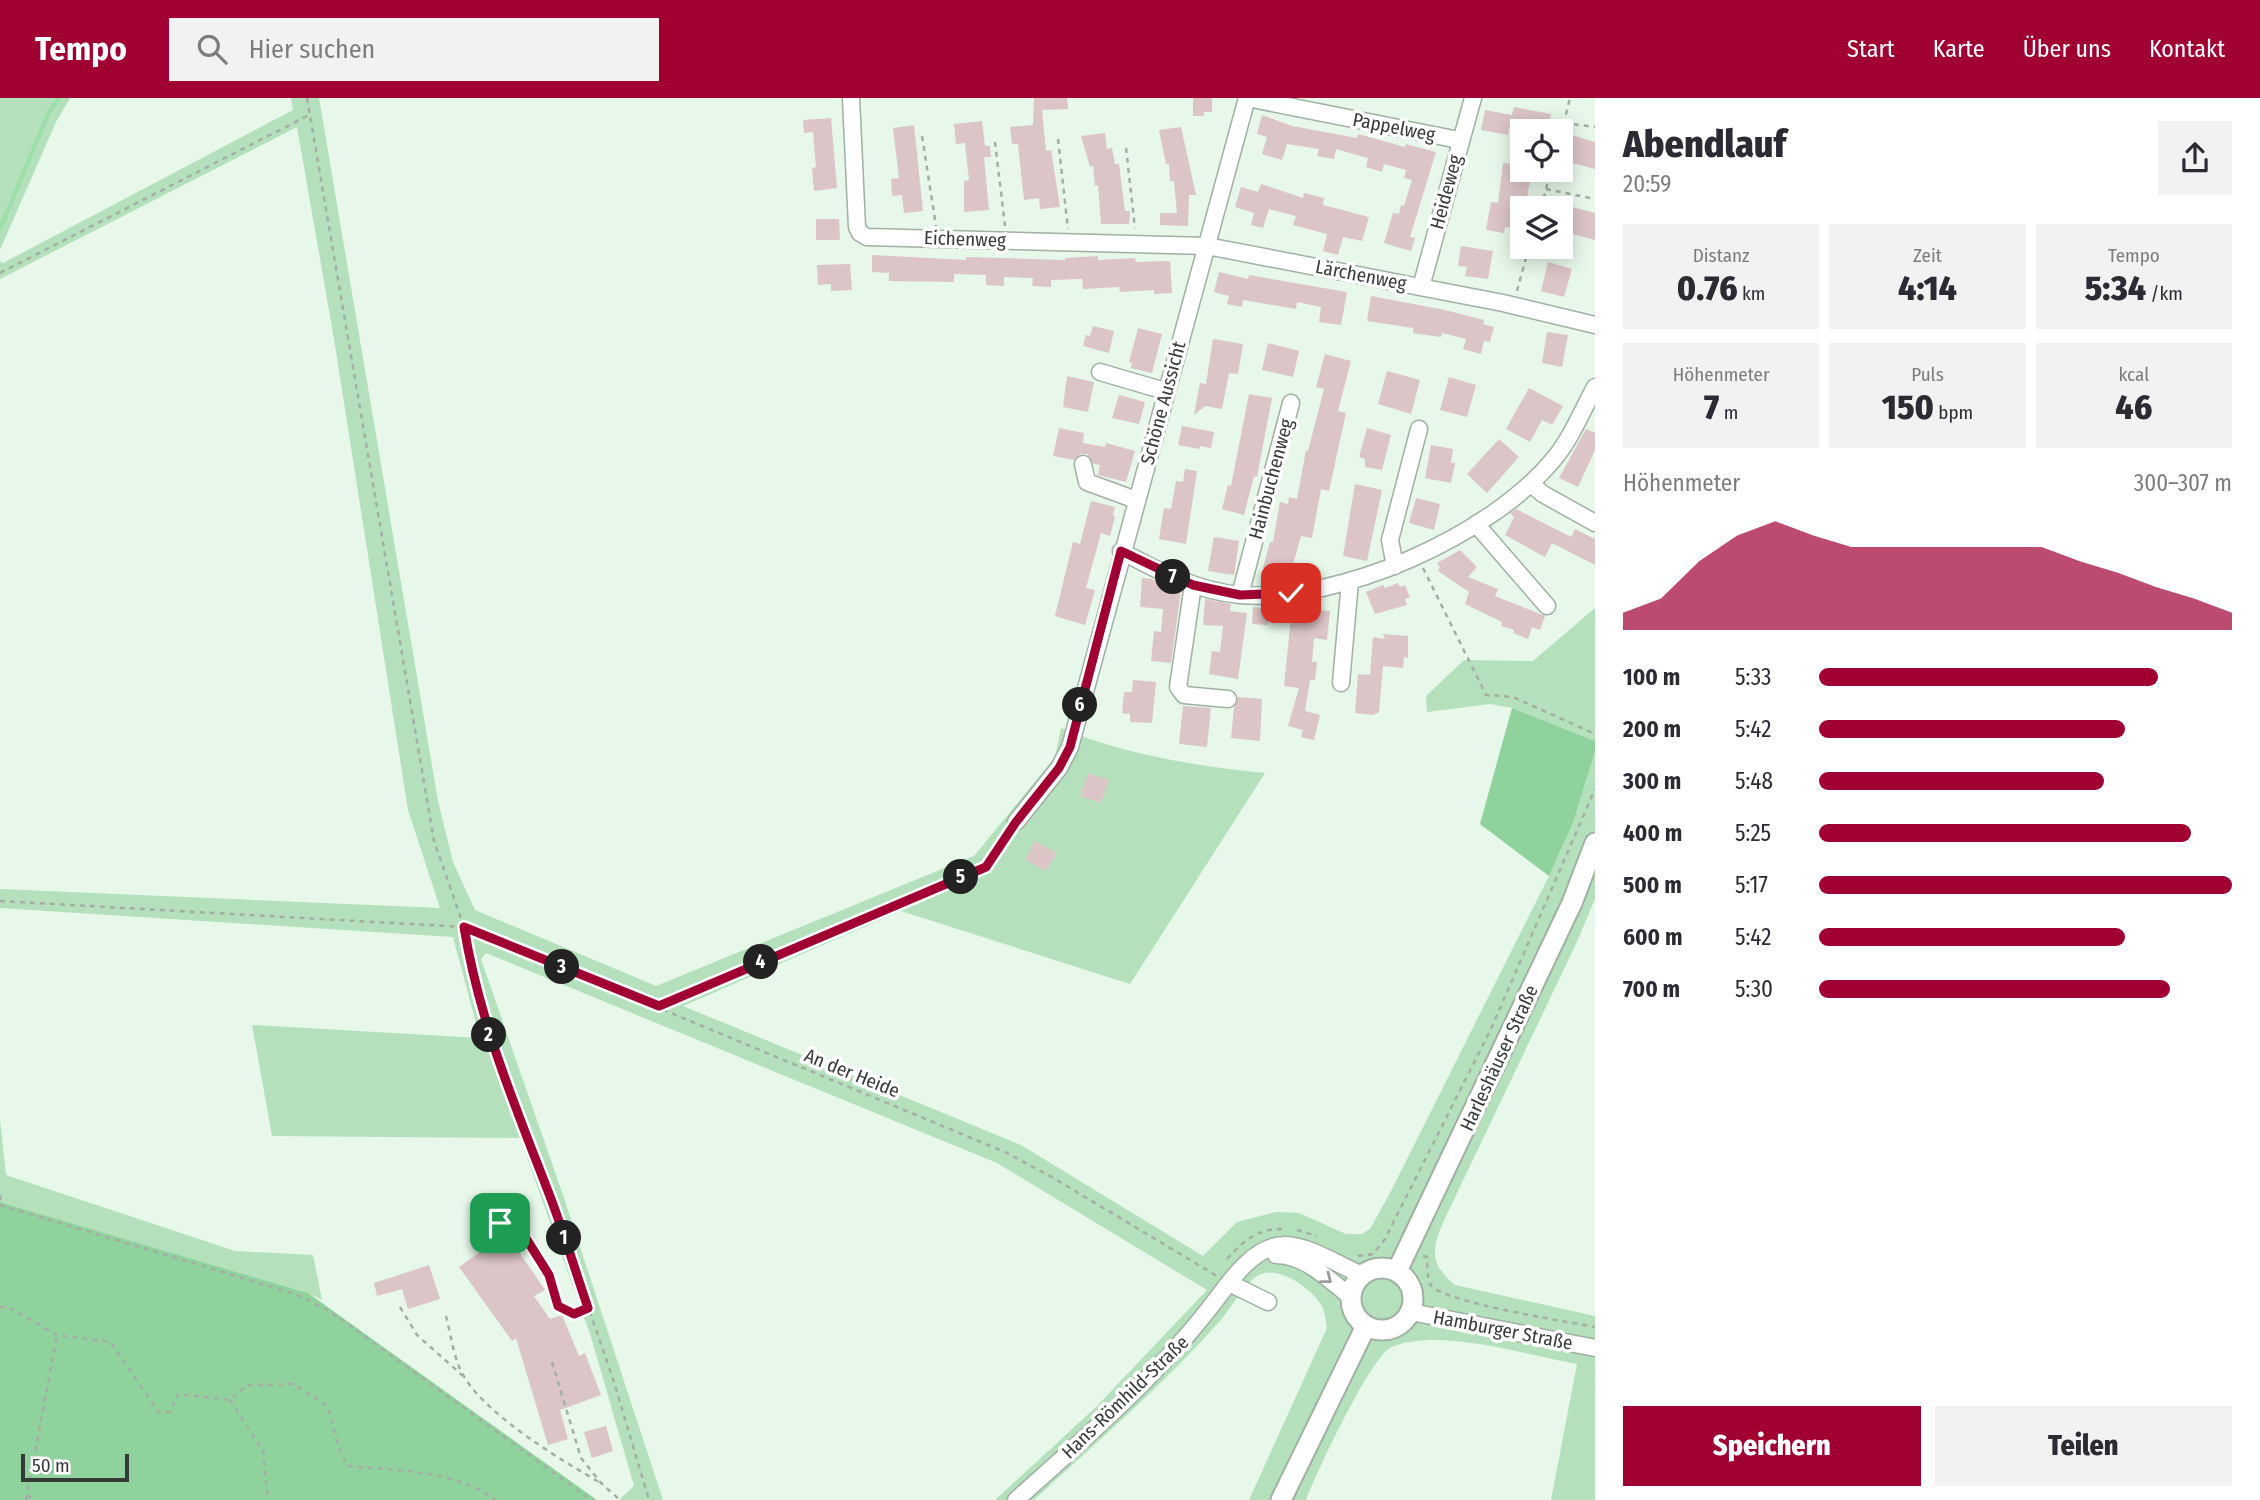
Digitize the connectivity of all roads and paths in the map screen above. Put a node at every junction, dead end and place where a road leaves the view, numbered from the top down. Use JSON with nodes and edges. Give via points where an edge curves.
{"nodes":[{"id":1,"x":307,"y":98,"type":"edge"},
{"id":2,"x":851,"y":98,"type":"edge"},
{"id":3,"x":1247,"y":98,"type":"edge"},
{"id":4,"x":1473,"y":98,"type":"edge"},
{"id":5,"x":1570,"y":98,"type":"edge"},
{"id":6,"x":310,"y":114,"type":"junction"},
{"id":7,"x":1565,"y":119,"type":"edge"},
{"id":8,"x":1573,"y":124,"type":"edge"},
{"id":9,"x":1595,"y":127,"type":"edge"},
{"id":10,"x":922,"y":136,"type":"dead end"},
{"id":11,"x":1058,"y":139,"type":"dead end"},
{"id":12,"x":1459,"y":140,"type":"junction"},
{"id":13,"x":995,"y":142,"type":"dead end"},
{"id":14,"x":1126,"y":148,"type":"dead end"},
{"id":15,"x":1548,"y":182,"type":"edge"},
{"id":16,"x":1546,"y":189,"type":"junction"},
{"id":17,"x":1544,"y":196,"type":"edge"},
{"id":18,"x":1595,"y":200,"type":"edge"},
{"id":19,"x":937,"y":238,"type":"junction"},
{"id":20,"x":1007,"y":240,"type":"junction"},
{"id":21,"x":1070,"y":242,"type":"junction"},
{"id":22,"x":1137,"y":244,"type":"junction"},
{"id":23,"x":1207,"y":246,"type":"junction"},
{"id":24,"x":1526,"y":259,"type":"edge"},
{"id":25,"x":0,"y":273,"type":"edge"},
{"id":26,"x":1421,"y":287,"type":"junction"},
{"id":27,"x":1514,"y":306,"type":"junction"},
{"id":28,"x":1595,"y":325,"type":"edge"},
{"id":29,"x":1100,"y":372,"type":"dead end"},
{"id":30,"x":1165,"y":391,"type":"junction"},
{"id":31,"x":1594,"y":391,"type":"edge"},
{"id":32,"x":1291,"y":403,"type":"dead end"},
{"id":33,"x":1419,"y":429,"type":"dead end"},
{"id":34,"x":1083,"y":464,"type":"dead end"},
{"id":35,"x":1531,"y":484,"type":"junction"},
{"id":36,"x":1136,"y":500,"type":"junction"},
{"id":37,"x":1595,"y":523,"type":"edge"},
{"id":38,"x":1476,"y":524,"type":"junction"},
{"id":39,"x":1121,"y":551,"type":"junction"},
{"id":40,"x":1418,"y":556,"type":"junction"},
{"id":41,"x":1395,"y":566,"type":"junction"},
{"id":42,"x":1350,"y":581,"type":"junction"},
{"id":43,"x":1193,"y":585,"type":"junction"},
{"id":44,"x":1240,"y":595,"type":"junction"},
{"id":45,"x":1547,"y":606,"type":"dead end"},
{"id":46,"x":1341,"y":683,"type":"dead end"},
{"id":47,"x":1227,"y":699,"type":"dead end"},
{"id":48,"x":1595,"y":734,"type":"edge"},
{"id":49,"x":1595,"y":789,"type":"edge"},
{"id":50,"x":1016,"y":822,"type":"joint"},
{"id":51,"x":1595,"y":843,"type":"edge"},
{"id":52,"x":0,"y":901,"type":"edge"},
{"id":53,"x":464,"y":927,"type":"junction"},
{"id":54,"x":659,"y":1006,"type":"junction"},
{"id":55,"x":0,"y":1195,"type":"edge"},
{"id":56,"x":0,"y":1205,"type":"edge"},
{"id":57,"x":479,"y":1236,"type":"dead end"},
{"id":58,"x":1408,"y":1248,"type":"junction"},
{"id":59,"x":1256,"y":1256,"type":"junction"},
{"id":60,"x":1396,"y":1271,"type":"junction"},
{"id":61,"x":1214,"y":1275,"type":"dead end"},
{"id":62,"x":1362,"y":1275,"type":"junction"},
{"id":63,"x":1229,"y":1283,"type":"junction"},
{"id":64,"x":1351,"y":1297,"type":"junction"},
{"id":65,"x":1268,"y":1303,"type":"dead end"},
{"id":66,"x":0,"y":1307,"type":"edge"},
{"id":67,"x":400,"y":1307,"type":"dead end"},
{"id":68,"x":588,"y":1308,"type":"junction"},
{"id":69,"x":1411,"y":1312,"type":"junction"},
{"id":70,"x":446,"y":1316,"type":"dead end"},
{"id":71,"x":1366,"y":1326,"type":"junction"},
{"id":72,"x":1595,"y":1327,"type":"edge"},
{"id":73,"x":57,"y":1335,"type":"junction"},
{"id":74,"x":1595,"y":1348,"type":"edge"},
{"id":75,"x":552,"y":1362,"type":"dead end"},
{"id":76,"x":463,"y":1376,"type":"junction"},
{"id":77,"x":230,"y":1400,"type":"junction"},
{"id":78,"x":601,"y":1483,"type":"junction"},
{"id":79,"x":26,"y":1497,"type":"edge"},
{"id":80,"x":36,"y":1500,"type":"edge"},
{"id":81,"x":268,"y":1500,"type":"edge"},
{"id":82,"x":495,"y":1500,"type":"edge"},
{"id":83,"x":592,"y":1500,"type":"edge"},
{"id":84,"x":620,"y":1500,"type":"edge"},
{"id":85,"x":649,"y":1500,"type":"edge"},
{"id":86,"x":1016,"y":1500,"type":"edge"},
{"id":87,"x":1281,"y":1500,"type":"edge"}],
"edges":[{"from":1,"to":6,"type":"path"},
{"from":2,"to":19,"type":"street","name":"Eichenweg","via":[[860,233],[867,237]]},
{"from":3,"to":12,"type":"street","name":"Pappelweg"},
{"from":3,"to":23,"type":"street","name":"Schöne Aussicht"},
{"from":4,"to":12,"type":"street","name":"Heideweg"},
{"from":5,"to":7,"type":"path"},
{"from":6,"to":25,"type":"path"},
{"from":6,"to":53,"type":"path","via":[[434,841]]},
{"from":8,"to":9,"type":"path"},
{"from":10,"to":19,"type":"path"},
{"from":11,"to":21,"type":"path"},
{"from":12,"to":26,"type":"street","name":"Heideweg"},
{"from":13,"to":20,"type":"path"},
{"from":14,"to":22,"type":"path"},
{"from":15,"to":16,"type":"path"},
{"from":16,"to":17,"type":"path"},
{"from":16,"to":18,"type":"path"},
{"from":19,"to":20,"type":"street","name":"Eichenweg"},
{"from":20,"to":21,"type":"street","name":"Eichenweg"},
{"from":21,"to":22,"type":"street","name":"Eichenweg"},
{"from":22,"to":23,"type":"street","name":"Eichenweg"},
{"from":23,"to":26,"type":"street","name":"Lärchenweg"},
{"from":23,"to":30,"type":"street","name":"Schöne Aussicht"},
{"from":24,"to":27,"type":"path"},
{"from":26,"to":27,"type":"street","name":"Lärchenweg"},
{"from":27,"to":28,"type":"street","name":"Lärchenweg"},
{"from":29,"to":30,"type":"street"},
{"from":30,"to":36,"type":"street","name":"Schöne Aussicht"},
{"from":31,"to":35,"type":"street","via":[[1555,458]]},
{"from":32,"to":44,"type":"street","name":"Hainbuchenweg"},
{"from":33,"to":41,"type":"street","via":[[1390,540]]},
{"from":34,"to":36,"type":"street","via":[[1087,482]]},
{"from":35,"to":37,"type":"street"},
{"from":35,"to":38,"type":"street"},
{"from":36,"to":39,"type":"street","name":"Schöne Aussicht"},
{"from":38,"to":40,"type":"street"},
{"from":38,"to":45,"type":"street"},
{"from":39,"to":43,"type":"street"},
{"from":39,"to":50,"type":"street","name":"Schöne Aussicht","via":[[1070,747]]},
{"from":40,"to":41,"type":"street"},
{"from":40,"to":48,"type":"path","via":[[1486,695],[1513,697]]},
{"from":41,"to":42,"type":"street"},
{"from":42,"to":44,"type":"street","via":[[1291,593]]},
{"from":42,"to":46,"type":"street"},
{"from":43,"to":44,"type":"street"},
{"from":43,"to":47,"type":"street","via":[[1178,687],[1184,695]]},
{"from":49,"to":58,"type":"path","via":[[1491,1029],[1385,1239]]},
{"from":50,"to":54,"type":"path","via":[[986,867]]},
{"from":51,"to":58,"type":"main road","name":"Harleshäuser Straße","via":[[1572,903]]},
{"from":52,"to":53,"type":"path","name":"An der Heide"},
{"from":53,"to":54,"type":"path","name":"An der Heide"},
{"from":53,"to":68,"type":"path","via":[[472,977],[491,1043]]},
{"from":54,"to":61,"type":"path","name":"An der Heide","via":[[1005,1152]]},
{"from":55,"to":56,"type":"path"},
{"from":56,"to":83,"type":"path","via":[[295,1294],[331,1312]]},
{"from":57,"to":68,"type":"path","via":[[500,1223],[517,1224],[549,1275],[558,1306],[574,1314]]},
{"from":58,"to":60,"type":"main road","name":"Harleshäuser Straße"},
{"from":58,"to":72,"type":"path","via":[[1427,1257],[1429,1281],[1438,1292]]},
{"from":59,"to":62,"type":"street","name":"Hans-Römhild-Straße","via":[[1282,1245],[1300,1247]]},
{"from":59,"to":63,"type":"street","name":"Hans-Römhild-Straße"},
{"from":59,"to":64,"type":"street","one_way":true,"via":[[1291,1255]]},
{"from":60,"to":62,"type":"main road","via":[[1379,1268]]},
{"from":60,"to":69,"type":"main road","via":[[1413,1293]]},
{"from":62,"to":64,"type":"main road"},
{"from":63,"to":65,"type":"street"},
{"from":63,"to":86,"type":"street","name":"Hans-Römhild-Straße","via":[[1184,1343]]},
{"from":64,"to":71,"type":"main road","via":[[1354,1314]]},
{"from":66,"to":73,"type":"path","via":[[8,1307]]},
{"from":67,"to":76,"type":"path","via":[[417,1335]]},
{"from":68,"to":85,"type":"path"},
{"from":69,"to":71,"type":"main road","via":[[1392,1329]]},
{"from":69,"to":74,"type":"street","name":"Hamburger Straße"},
{"from":70,"to":76,"type":"path"},
{"from":71,"to":87,"type":"main road"},
{"from":73,"to":77,"type":"path","via":[[110,1342],[159,1412],[170,1412],[178,1394]]},
{"from":73,"to":79,"type":"path"},
{"from":75,"to":78,"type":"path","via":[[581,1458]]},
{"from":76,"to":78,"type":"path","via":[[481,1399],[558,1459]]},
{"from":77,"to":81,"type":"path","via":[[263,1451]]},
{"from":77,"to":82,"type":"path","via":[[247,1385],[293,1384],[328,1406],[348,1466],[422,1473],[483,1490]]},
{"from":78,"to":84,"type":"path"},
{"from":79,"to":80,"type":"path"}]}
